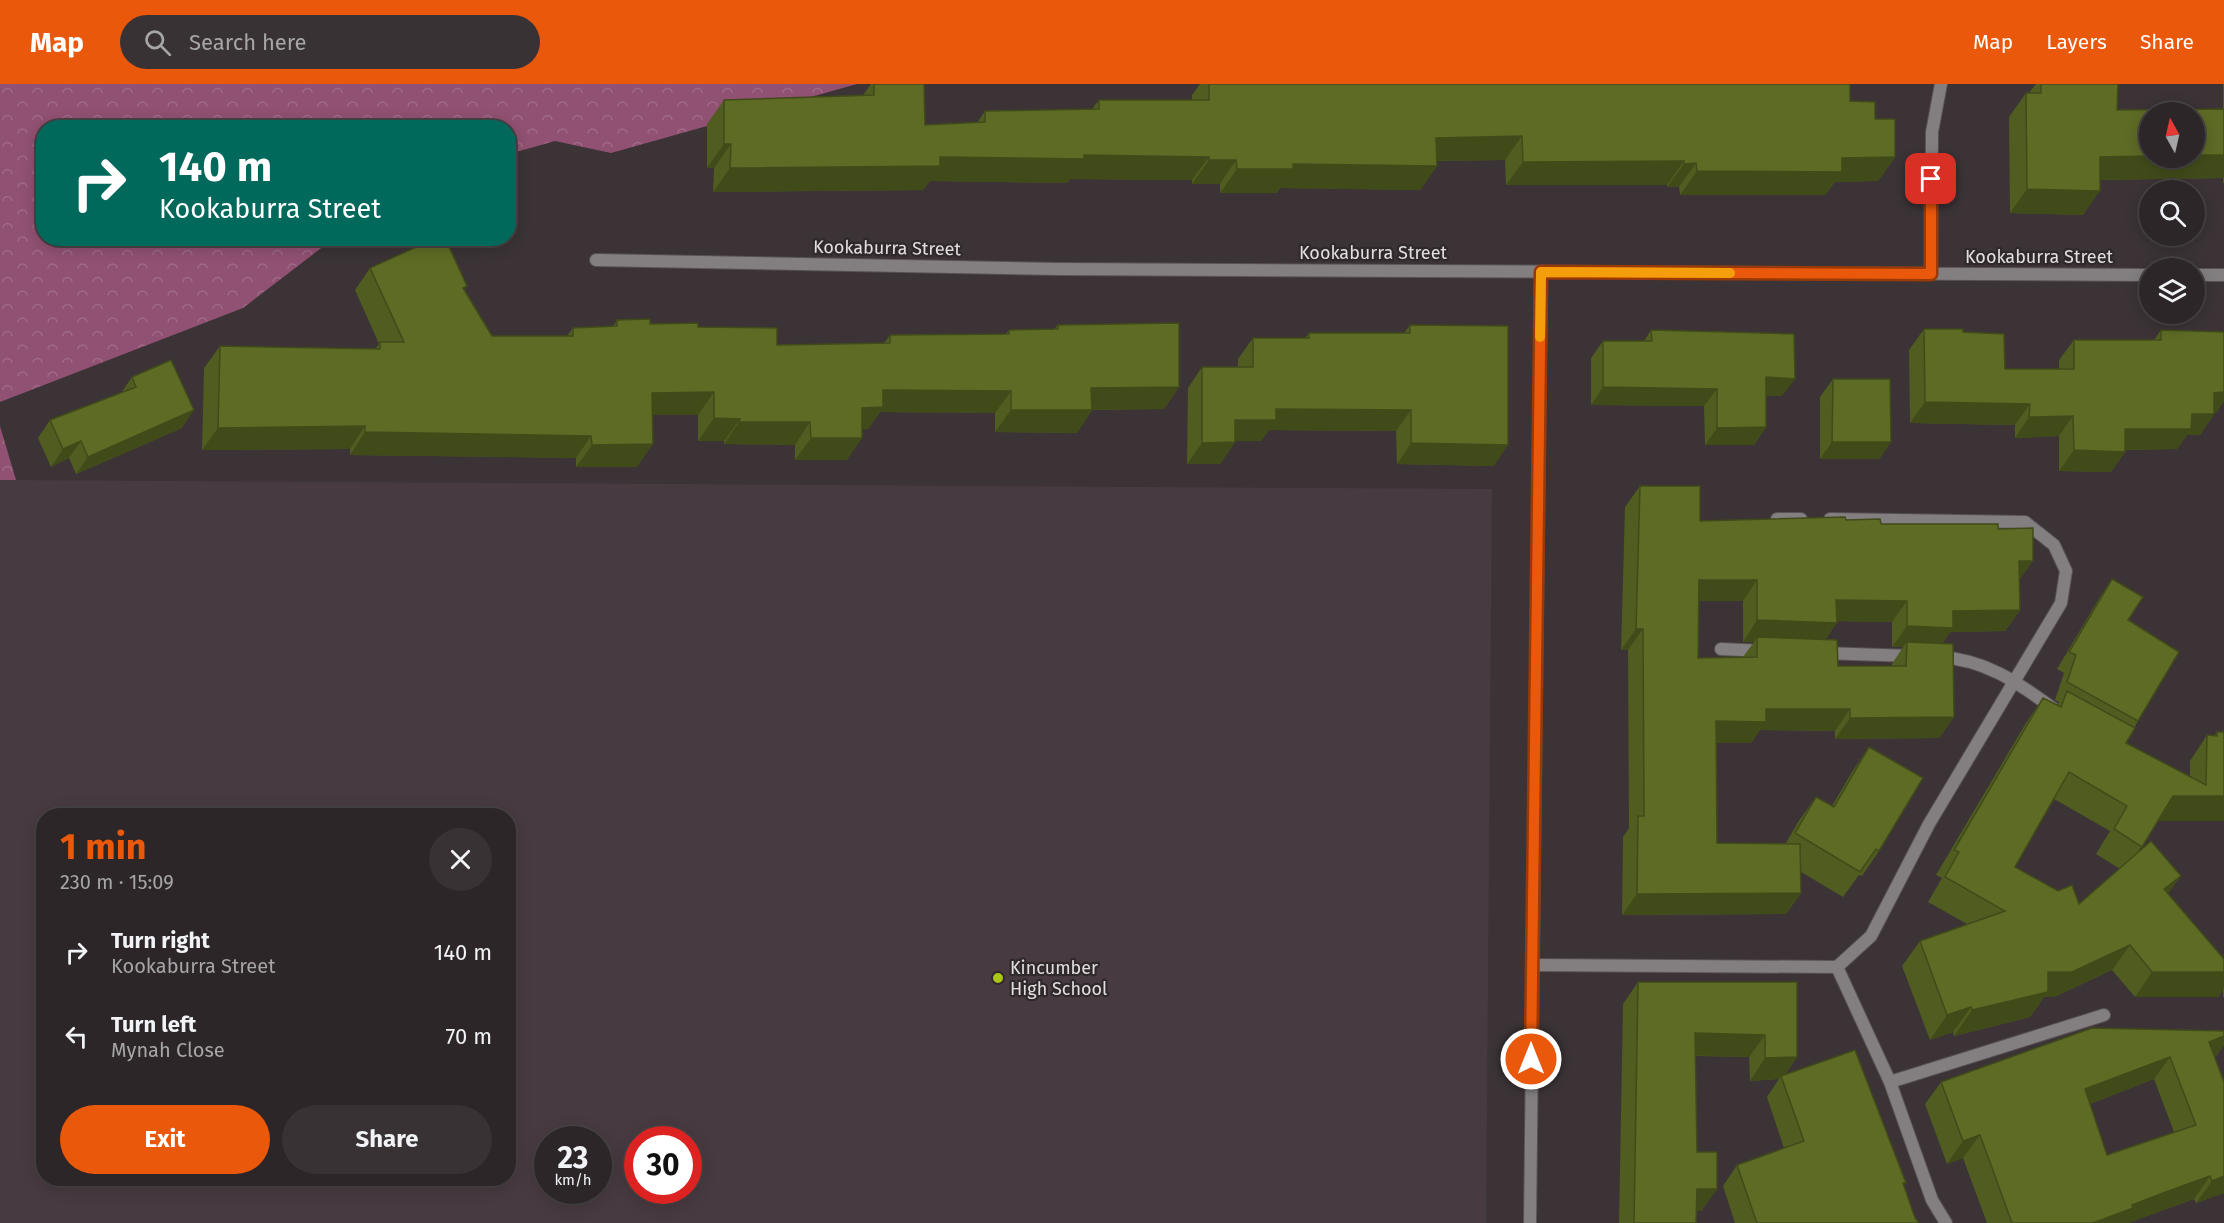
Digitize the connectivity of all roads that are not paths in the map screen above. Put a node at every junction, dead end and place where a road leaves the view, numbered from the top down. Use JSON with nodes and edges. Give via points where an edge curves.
{"nodes":[{"id":1,"x":1941,"y":84,"type":"edge"},
{"id":2,"x":596,"y":260,"type":"dead end"},
{"id":3,"x":1541,"y":272,"type":"junction"},
{"id":4,"x":1931,"y":274,"type":"junction"},
{"id":5,"x":2139,"y":275,"type":"edge"},
{"id":6,"x":2205,"y":275,"type":"edge"},
{"id":7,"x":2224,"y":275,"type":"edge"},
{"id":8,"x":1777,"y":519,"type":"edge"},
{"id":9,"x":1721,"y":649,"type":"dead end"},
{"id":10,"x":1779,"y":651,"type":"edge"},
{"id":11,"x":1814,"y":652,"type":"edge"},
{"id":12,"x":2014,"y":680,"type":"junction"},
{"id":13,"x":2065,"y":715,"type":"edge"},
{"id":14,"x":1532,"y":965,"type":"junction"},
{"id":15,"x":1837,"y":967,"type":"junction"},
{"id":16,"x":2104,"y":1015,"type":"dead end"},
{"id":17,"x":1890,"y":1082,"type":"junction"},
{"id":18,"x":1530,"y":1223,"type":"edge"},
{"id":19,"x":1946,"y":1223,"type":"edge"}],
"edges":[{"from":1,"to":4,"type":"street","via":[[1932,132]]},
{"from":2,"to":3,"type":"street","name":"Kookaburra Street","via":[[1059,269]]},
{"from":3,"to":4,"type":"street","name":"Kookaburra Street"},
{"from":3,"to":14,"type":"street"},
{"from":4,"to":5,"type":"street","name":"Kookaburra Street"},
{"from":6,"to":7,"type":"street"},
{"from":8,"to":12,"type":"street","via":[[2025,522],[2054,545],[2066,571],[2061,603]]},
{"from":9,"to":10,"type":"street"},
{"from":11,"to":12,"type":"street","via":[[1964,658]]},
{"from":12,"to":13,"type":"street"},
{"from":12,"to":15,"type":"street","via":[[1929,824],[1871,936]]},
{"from":14,"to":15,"type":"street"},
{"from":14,"to":18,"type":"street"},
{"from":15,"to":17,"type":"street"},
{"from":16,"to":17,"type":"street"},
{"from":17,"to":19,"type":"street","via":[[1932,1200]]}]}
